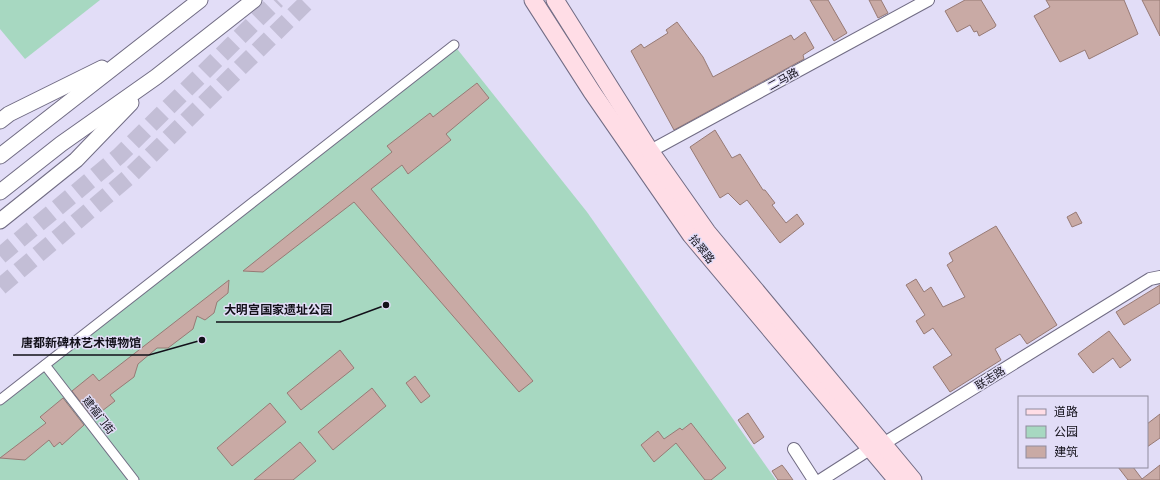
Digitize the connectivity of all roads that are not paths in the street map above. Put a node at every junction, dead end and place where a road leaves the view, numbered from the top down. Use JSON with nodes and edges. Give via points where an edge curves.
{"nodes":[{"id":1,"x":200,"y":0,"type":"edge"},
{"id":2,"x":254,"y":0,"type":"edge"},
{"id":3,"x":533,"y":0,"type":"edge"},
{"id":4,"x":555,"y":0,"type":"edge"},
{"id":5,"x":928,"y":0,"type":"edge"},
{"id":6,"x":454,"y":45,"type":"dead end"},
{"id":7,"x":130,"y":54,"type":"junction"},
{"id":8,"x":156,"y":77,"type":"junction"},
{"id":9,"x":0,"y":120,"type":"edge"},
{"id":10,"x":644,"y":155,"type":"junction"},
{"id":11,"x":0,"y":156,"type":"edge"},
{"id":12,"x":0,"y":192,"type":"edge"},
{"id":13,"x":0,"y":221,"type":"edge"},
{"id":14,"x":1160,"y":277,"type":"edge"},
{"id":15,"x":45,"y":365,"type":"junction"},
{"id":16,"x":0,"y":400,"type":"edge"},
{"id":17,"x":877,"y":446,"type":"junction"},
{"id":18,"x":794,"y":449,"type":"dead end"},
{"id":19,"x":134,"y":480,"type":"edge"},
{"id":20,"x":814,"y":480,"type":"edge"},
{"id":21,"x":821,"y":480,"type":"edge"},
{"id":22,"x":896,"y":480,"type":"edge"},
{"id":23,"x":913,"y":480,"type":"edge"}],
"edges":[{"from":1,"to":7,"type":"street"},
{"from":2,"to":8,"type":"street"},
{"from":3,"to":10,"type":"main road","name":"拾翠路"},
{"from":4,"to":10,"type":"main road","name":"拾翠路"},
{"from":5,"to":10,"type":"street","name":"二马路"},
{"from":6,"to":15,"type":"street"},
{"from":7,"to":9,"type":"street"},
{"from":7,"to":11,"type":"street"},
{"from":8,"to":12,"type":"street","via":[[61,144]]},
{"from":8,"to":13,"type":"street","via":[[76,160]]},
{"from":10,"to":17,"type":"main road","name":"拾翠路"},
{"from":14,"to":17,"type":"street","name":"联志路","via":[[1150,279]]},
{"from":15,"to":16,"type":"street"},
{"from":15,"to":19,"type":"street","name":"建福门街"},
{"from":17,"to":21,"type":"street","name":"联志路"},
{"from":17,"to":22,"type":"main road","name":"拾翠路"},
{"from":17,"to":23,"type":"main road","name":"拾翠路"},
{"from":18,"to":20,"type":"street"}]}
